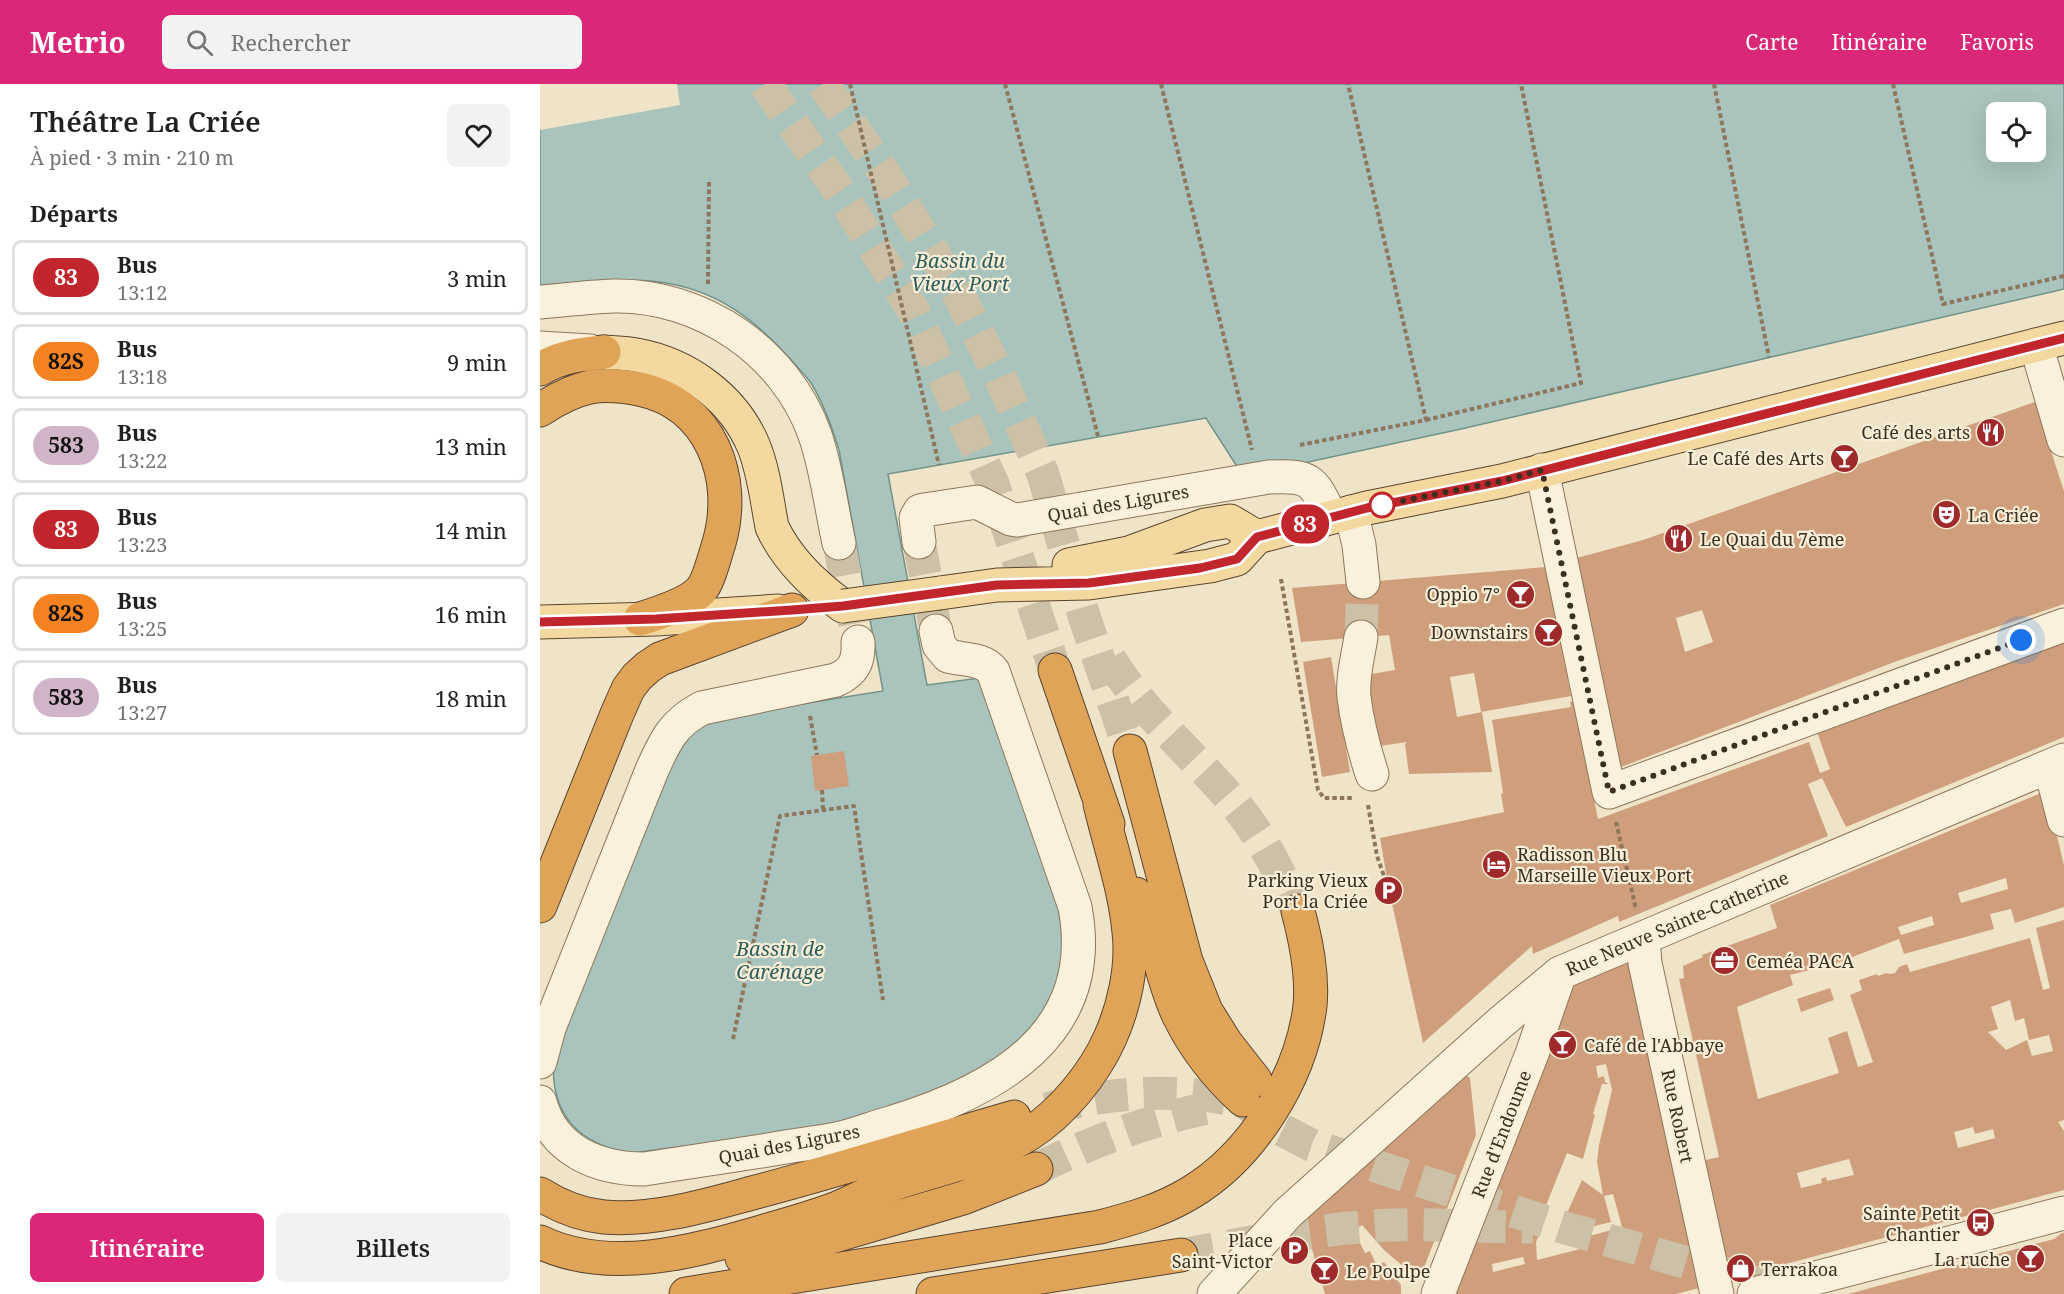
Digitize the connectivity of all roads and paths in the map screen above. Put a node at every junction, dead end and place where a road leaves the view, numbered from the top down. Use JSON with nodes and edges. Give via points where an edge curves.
{"nodes":[{"id":1,"x":850,"y":84,"type":"edge"},
{"id":2,"x":1005,"y":84,"type":"edge"},
{"id":3,"x":1161,"y":84,"type":"edge"},
{"id":4,"x":1348,"y":84,"type":"edge"},
{"id":5,"x":1521,"y":84,"type":"edge"},
{"id":6,"x":1714,"y":84,"type":"edge"},
{"id":7,"x":1893,"y":84,"type":"edge"},
{"id":8,"x":709,"y":180,"type":"dead end"},
{"id":9,"x":2064,"y":276,"type":"edge"},
{"id":10,"x":708,"y":295,"type":"dead end"},
{"id":11,"x":540,"y":302,"type":"edge"},
{"id":12,"x":2050,"y":341,"type":"edge"},
{"id":13,"x":540,"y":348,"type":"edge"},
{"id":14,"x":604,"y":352,"type":"junction"},
{"id":15,"x":1769,"y":357,"type":"dead end"},
{"id":16,"x":540,"y":369,"type":"edge"},
{"id":17,"x":540,"y":410,"type":"edge"},
{"id":18,"x":1426,"y":420,"type":"junction"},
{"id":19,"x":1098,"y":436,"type":"dead end"},
{"id":20,"x":2064,"y":440,"type":"edge"},
{"id":21,"x":1300,"y":445,"type":"dead end"},
{"id":22,"x":1254,"y":455,"type":"dead end"},
{"id":23,"x":939,"y":465,"type":"dead end"},
{"id":24,"x":1542,"y":470,"type":"junction"},
{"id":25,"x":1341,"y":515,"type":"junction"},
{"id":26,"x":919,"y":542,"type":"tunnel mouth"},
{"id":27,"x":839,"y":543,"type":"tunnel mouth"},
{"id":28,"x":1281,"y":579,"type":"dead end"},
{"id":29,"x":1363,"y":582,"type":"tunnel mouth"},
{"id":30,"x":831,"y":602,"type":"junction"},
{"id":31,"x":792,"y":610,"type":"junction"},
{"id":32,"x":640,"y":619,"type":"junction"},
{"id":33,"x":540,"y":622,"type":"edge"},
{"id":34,"x":2064,"y":625,"type":"edge"},
{"id":35,"x":936,"y":631,"type":"tunnel mouth"},
{"id":36,"x":1362,"y":637,"type":"tunnel mouth"},
{"id":37,"x":858,"y":642,"type":"tunnel mouth"},
{"id":38,"x":1055,"y":670,"type":"tunnel mouth"},
{"id":39,"x":810,"y":714,"type":"dead end"},
{"id":40,"x":1130,"y":751,"type":"tunnel mouth"},
{"id":41,"x":817,"y":755,"type":"dead end"},
{"id":42,"x":2057,"y":763,"type":"edge"},
{"id":43,"x":822,"y":789,"type":"dead end"},
{"id":44,"x":1365,"y":790,"type":"junction"},
{"id":45,"x":1611,"y":802,"type":"junction"},
{"id":46,"x":1100,"y":804,"type":"junction"},
{"id":47,"x":823,"y":810,"type":"junction"},
{"id":48,"x":2064,"y":820,"type":"edge"},
{"id":49,"x":1389,"y":890,"type":"dead end"},
{"id":50,"x":540,"y":906,"type":"edge"},
{"id":51,"x":1298,"y":910,"type":"tunnel mouth"},
{"id":52,"x":1640,"y":926,"type":"junction"},
{"id":53,"x":1560,"y":972,"type":"junction"},
{"id":54,"x":883,"y":1000,"type":"dead end"},
{"id":55,"x":733,"y":1040,"type":"dead end"},
{"id":56,"x":540,"y":1062,"type":"edge"},
{"id":57,"x":540,"y":1102,"type":"edge"},
{"id":58,"x":1014,"y":1117,"type":"tunnel mouth"},
{"id":59,"x":1036,"y":1169,"type":"tunnel mouth"},
{"id":60,"x":885,"y":1187,"type":"junction"},
{"id":61,"x":540,"y":1194,"type":"edge"},
{"id":62,"x":540,"y":1204,"type":"edge"},
{"id":63,"x":2064,"y":1213,"type":"edge"},
{"id":64,"x":540,"y":1242,"type":"edge"},
{"id":65,"x":1181,"y":1255,"type":"tunnel mouth"},
{"id":66,"x":540,"y":1257,"type":"edge"},
{"id":67,"x":1208,"y":1293,"type":"edge"},
{"id":68,"x":686,"y":1294,"type":"edge"},
{"id":69,"x":933,"y":1294,"type":"edge"},
{"id":70,"x":1438,"y":1294,"type":"edge"},
{"id":71,"x":1717,"y":1294,"type":"edge"},
{"id":72,"x":1754,"y":1294,"type":"edge"}],
"edges":[{"from":1,"to":23,"type":"path"},
{"from":2,"to":19,"type":"path"},
{"from":3,"to":22,"type":"path"},
{"from":4,"to":18,"type":"path"},
{"from":5,"to":18,"type":"path","via":[[1581,383]]},
{"from":6,"to":15,"type":"path"},
{"from":7,"to":9,"type":"path","via":[[1942,304]]},
{"from":8,"to":10,"type":"path"},
{"from":11,"to":27,"type":"street","via":[[614,296],[645,298],[676,305],[726,327],[760,351],[791,387],[814,434]]},
{"from":12,"to":20,"type":"street"},
{"from":12,"to":24,"type":"main road"},
{"from":13,"to":14,"type":"street"},
{"from":14,"to":16,"type":"highway","via":[[571,356]]},
{"from":14,"to":30,"type":"main road","via":[[636,355],[694,376],[732,409],[754,448],[777,538]]},
{"from":17,"to":32,"type":"highway","via":[[558,398],[590,387],[619,385],[651,392],[680,405],[712,443],[725,486],[725,512],[714,560],[701,590],[681,603]]},
{"from":18,"to":21,"type":"path"},
{"from":24,"to":25,"type":"main road"},
{"from":24,"to":45,"type":"street"},
{"from":25,"to":26,"type":"street","name":"Quai des Ligures","via":[[1309,482],[1294,476],[1269,477],[1017,520],[977,502],[924,510],[916,518]]},
{"from":25,"to":29,"type":"street","via":[[1359,544]]},
{"from":25,"to":30,"type":"main road","bridge":true,"via":[[1257,537],[1230,521],[1205,525],[1129,554],[1087,560],[997,585]]},
{"from":28,"to":44,"type":"path","via":[[1318,789],[1324,798]]},
{"from":30,"to":31,"type":"main road"},
{"from":31,"to":32,"type":"main road"},
{"from":31,"to":50,"type":"highway","via":[[679,651],[637,677],[617,714]]},
{"from":32,"to":33,"type":"main road"},
{"from":34,"to":45,"type":"street"},
{"from":35,"to":57,"type":"street","name":"Quai des Ligures","via":[[939,645],[948,656],[987,665],[993,672],[1075,907],[1080,943],[1076,975],[1062,1012],[1045,1037],[1019,1061],[978,1088],[911,1116],[838,1139],[644,1169],[607,1166],[578,1153],[554,1132]]},
{"from":36,"to":44,"type":"street","via":[[1354,696],[1364,748]]},
{"from":37,"to":56,"type":"street","via":[[855,664],[848,674],[836,680],[702,708],[668,736],[549,1028]]},
{"from":38,"to":46,"type":"highway"},
{"from":39,"to":41,"type":"path"},
{"from":40,"to":46,"type":"highway","via":[[1186,961],[1249,1090],[1222,1081],[1201,1055],[1179,1016],[1151,932]]},
{"from":42,"to":48,"type":"street"},
{"from":42,"to":52,"type":"street","name":"Rue Neuve Sainte-Catherine"},
{"from":43,"to":47,"type":"path"},
{"from":44,"to":49,"type":"path","via":[[1377,856]]},
{"from":45,"to":52,"type":"path"},
{"from":46,"to":60,"type":"highway","via":[[1130,934],[1121,1008],[1109,1039],[1088,1076],[1067,1101],[1030,1133],[991,1155]]},
{"from":47,"to":54,"type":"path","via":[[854,806]]},
{"from":47,"to":55,"type":"path","via":[[780,816]]},
{"from":51,"to":68,"type":"highway","via":[[1306,942],[1310,1004],[1298,1056],[1270,1114],[1215,1175],[1192,1192],[1130,1220],[1100,1227]]},
{"from":52,"to":53,"type":"street","name":"Rue Neuve Sainte-Catherine"},
{"from":52,"to":71,"type":"street","name":"Rue Robert"},
{"from":53,"to":67,"type":"street","name":"Rue Neuve Sainte-Catherine","via":[[1288,1213]]},
{"from":53,"to":70,"type":"street","name":"Rue d'Endoume"},
{"from":58,"to":61,"type":"highway","via":[[789,1183],[673,1212],[632,1218],[602,1217],[570,1210]]},
{"from":59,"to":66,"type":"highway","via":[[952,1201],[804,1245],[740,1258],[649,1272],[601,1274],[567,1268]]},
{"from":60,"to":62,"type":"highway","via":[[829,1196],[748,1220],[650,1234],[582,1229],[556,1218]]},
{"from":60,"to":64,"type":"highway","via":[[835,1209],[669,1255],[589,1257]]},
{"from":63,"to":72,"type":"street"},
{"from":65,"to":69,"type":"highway"}]}
